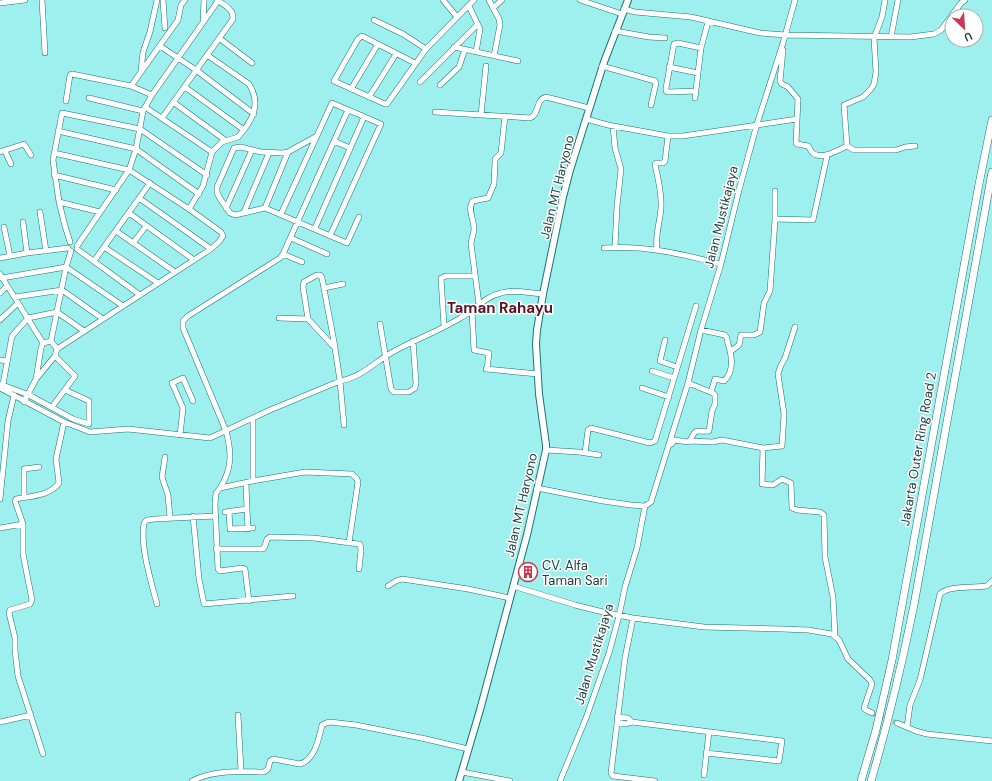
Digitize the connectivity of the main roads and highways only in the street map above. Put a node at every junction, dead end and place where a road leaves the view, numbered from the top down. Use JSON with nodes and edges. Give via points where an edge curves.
{"nodes":[{"id":1,"x":628,"y":0,"type":"edge"},
{"id":2,"x":992,"y":120,"type":"edge"},
{"id":3,"x":992,"y":172,"type":"edge"},
{"id":4,"x":459,"y":781,"type":"edge"},
{"id":5,"x":861,"y":781,"type":"edge"},
{"id":6,"x":871,"y":781,"type":"edge"}],
"edges":[{"from":1,"to":4,"type":"main road","name":"Jalan MT Haryono","via":[[602,66],[563,197],[537,336],[539,394],[546,450],[527,535]]},
{"from":2,"to":5,"type":"highway","name":"Jakarta Outer Ring Road 2","via":[[892,660]]},
{"from":3,"to":6,"type":"highway","name":"Jakarta Outer Ring Road 2","via":[[914,605],[885,734]]}]}
